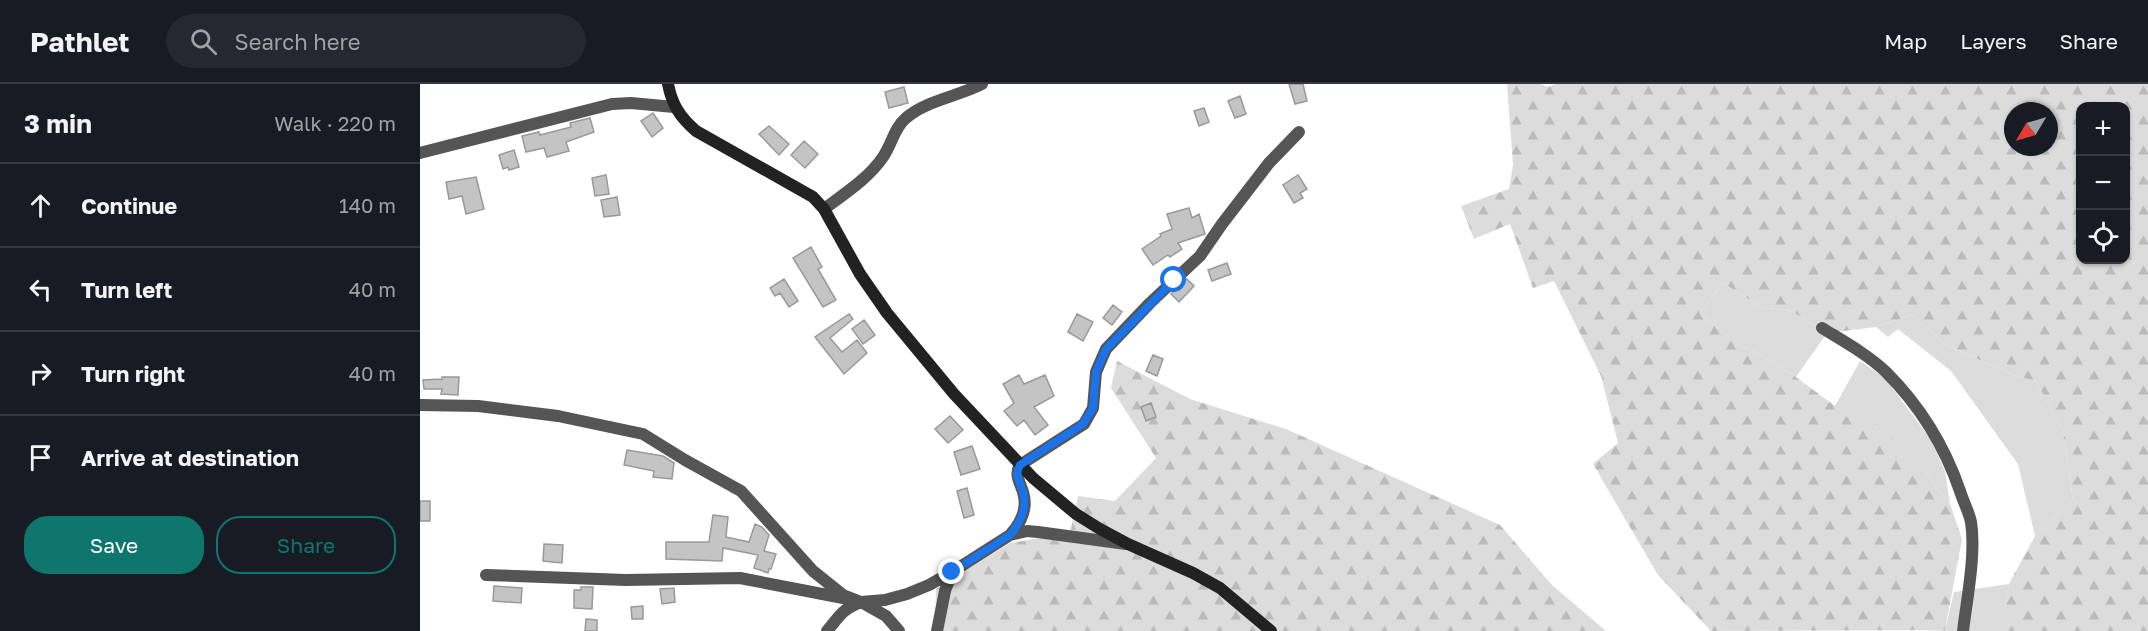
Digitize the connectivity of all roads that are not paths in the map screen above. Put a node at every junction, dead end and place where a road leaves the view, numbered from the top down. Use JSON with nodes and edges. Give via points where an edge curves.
{"nodes":[{"id":1,"x":668,"y":84,"type":"edge"},
{"id":2,"x":982,"y":84,"type":"edge"},
{"id":3,"x":674,"y":107,"type":"junction"},
{"id":4,"x":1299,"y":132,"type":"dead end"},
{"id":5,"x":420,"y":153,"type":"edge"},
{"id":6,"x":824,"y":209,"type":"junction"},
{"id":7,"x":1822,"y":327,"type":"dead end"},
{"id":8,"x":420,"y":405,"type":"edge"},
{"id":9,"x":1020,"y":465,"type":"junction"},
{"id":10,"x":1010,"y":535,"type":"junction"},
{"id":11,"x":1128,"y":544,"type":"junction"},
{"id":12,"x":952,"y":572,"type":"junction"},
{"id":13,"x":486,"y":575,"type":"dead end"},
{"id":14,"x":861,"y":602,"type":"junction"},
{"id":15,"x":827,"y":631,"type":"edge"},
{"id":16,"x":899,"y":631,"type":"edge"},
{"id":17,"x":937,"y":631,"type":"edge"},
{"id":18,"x":1271,"y":631,"type":"edge"},
{"id":19,"x":1963,"y":631,"type":"edge"}],
"edges":[{"from":1,"to":3,"type":"street"},
{"from":2,"to":6,"type":"street","via":[[907,117],[876,166]]},
{"from":3,"to":5,"type":"street","via":[[612,104]]},
{"from":3,"to":6,"type":"street","via":[[696,131],[802,189]]},
{"from":4,"to":9,"type":"street","via":[[1269,163],[1200,256],[1106,349],[1096,372],[1093,408],[1083,424]]},
{"from":6,"to":9,"type":"street","via":[[887,313]]},
{"from":7,"to":19,"type":"street","via":[[1884,371],[1909,398],[1951,463],[1971,521],[1972,563]]},
{"from":8,"to":14,"type":"street","via":[[478,406],[558,416],[643,434],[741,491],[813,571],[843,595]]},
{"from":9,"to":10,"type":"street","via":[[1017,474],[1025,508]]},
{"from":9,"to":11,"type":"street","via":[[1076,514]]},
{"from":10,"to":11,"type":"street","via":[[1027,531]]},
{"from":10,"to":12,"type":"street"},
{"from":11,"to":18,"type":"street","via":[[1220,588]]},
{"from":12,"to":14,"type":"street","via":[[907,594]]},
{"from":12,"to":17,"type":"street"},
{"from":13,"to":14,"type":"street","via":[[626,580],[740,578]]},
{"from":14,"to":15,"type":"street","via":[[840,614]]},
{"from":14,"to":16,"type":"street","via":[[886,616]]}]}
